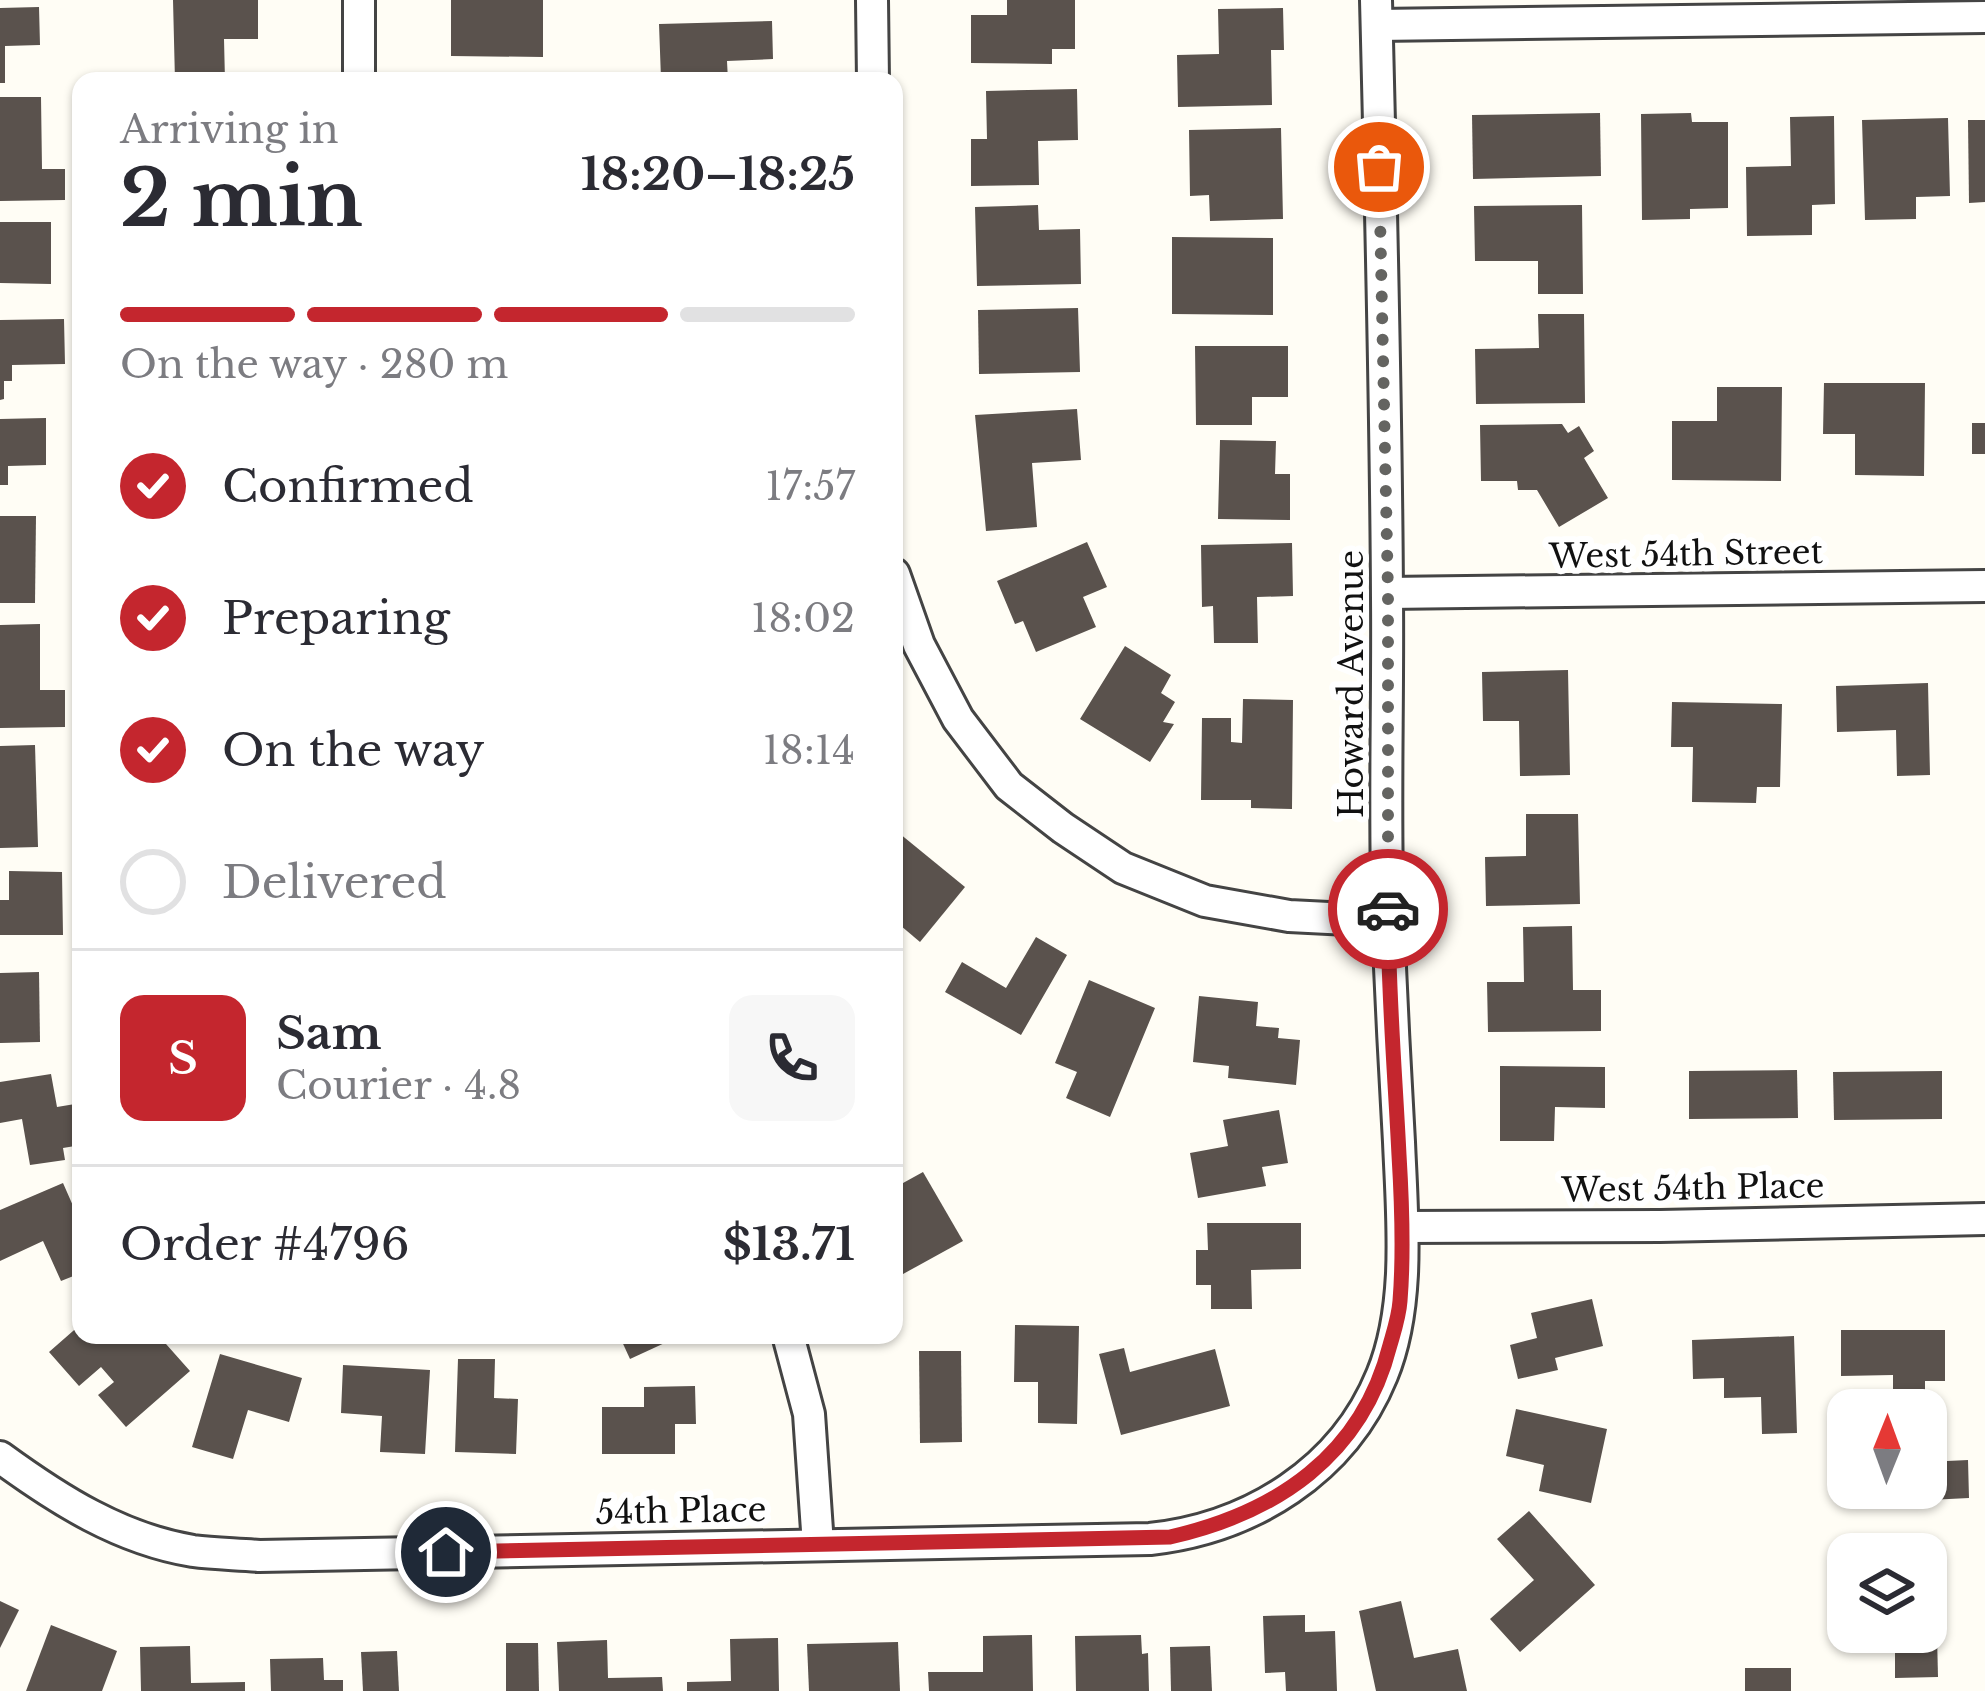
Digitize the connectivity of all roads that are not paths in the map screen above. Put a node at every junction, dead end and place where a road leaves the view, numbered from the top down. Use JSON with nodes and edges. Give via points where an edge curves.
{"nodes":[{"id":1,"x":359,"y":0,"type":"edge"},
{"id":2,"x":872,"y":0,"type":"edge"},
{"id":3,"x":1376,"y":12,"type":"edge"},
{"id":4,"x":1985,"y":17,"type":"edge"},
{"id":5,"x":359,"y":72,"type":"edge"},
{"id":6,"x":873,"y":72,"type":"edge"},
{"id":7,"x":1985,"y":586,"type":"edge"},
{"id":8,"x":1388,"y":593,"type":"junction"},
{"id":9,"x":903,"y":600,"type":"edge"},
{"id":10,"x":1388,"y":921,"type":"junction"},
{"id":11,"x":1985,"y":1219,"type":"edge"},
{"id":12,"x":1403,"y":1227,"type":"junction"},
{"id":13,"x":790,"y":1344,"type":"edge"},
{"id":14,"x":1353,"y":1430,"type":"joint"},
{"id":15,"x":0,"y":1457,"type":"edge"},
{"id":16,"x":818,"y":1544,"type":"junction"}],
"edges":[{"from":1,"to":5,"type":"street"},
{"from":2,"to":6,"type":"street"},
{"from":3,"to":4,"type":"street"},
{"from":3,"to":8,"type":"street","name":"Howard Avenue"},
{"from":7,"to":8,"type":"street","name":"West 54th Street"},
{"from":8,"to":10,"type":"street","name":"Howard Avenue"},
{"from":9,"to":10,"type":"street","via":[[958,719],[1009,786],[1063,828],[1124,868],[1205,901]]},
{"from":10,"to":12,"type":"street","name":"Howard Avenue"},
{"from":11,"to":12,"type":"street","name":"West 54th Place"},
{"from":12,"to":14,"type":"street","name":"Howard Avenue","via":[[1400,1306],[1383,1373]]},
{"from":13,"to":16,"type":"street","via":[[809,1414]]},
{"from":14,"to":16,"type":"street","name":"54th Place","via":[[1313,1473],[1259,1507],[1170,1537]]},
{"from":15,"to":16,"type":"street","name":"54th Place","via":[[120,1531],[192,1551]]}]}
